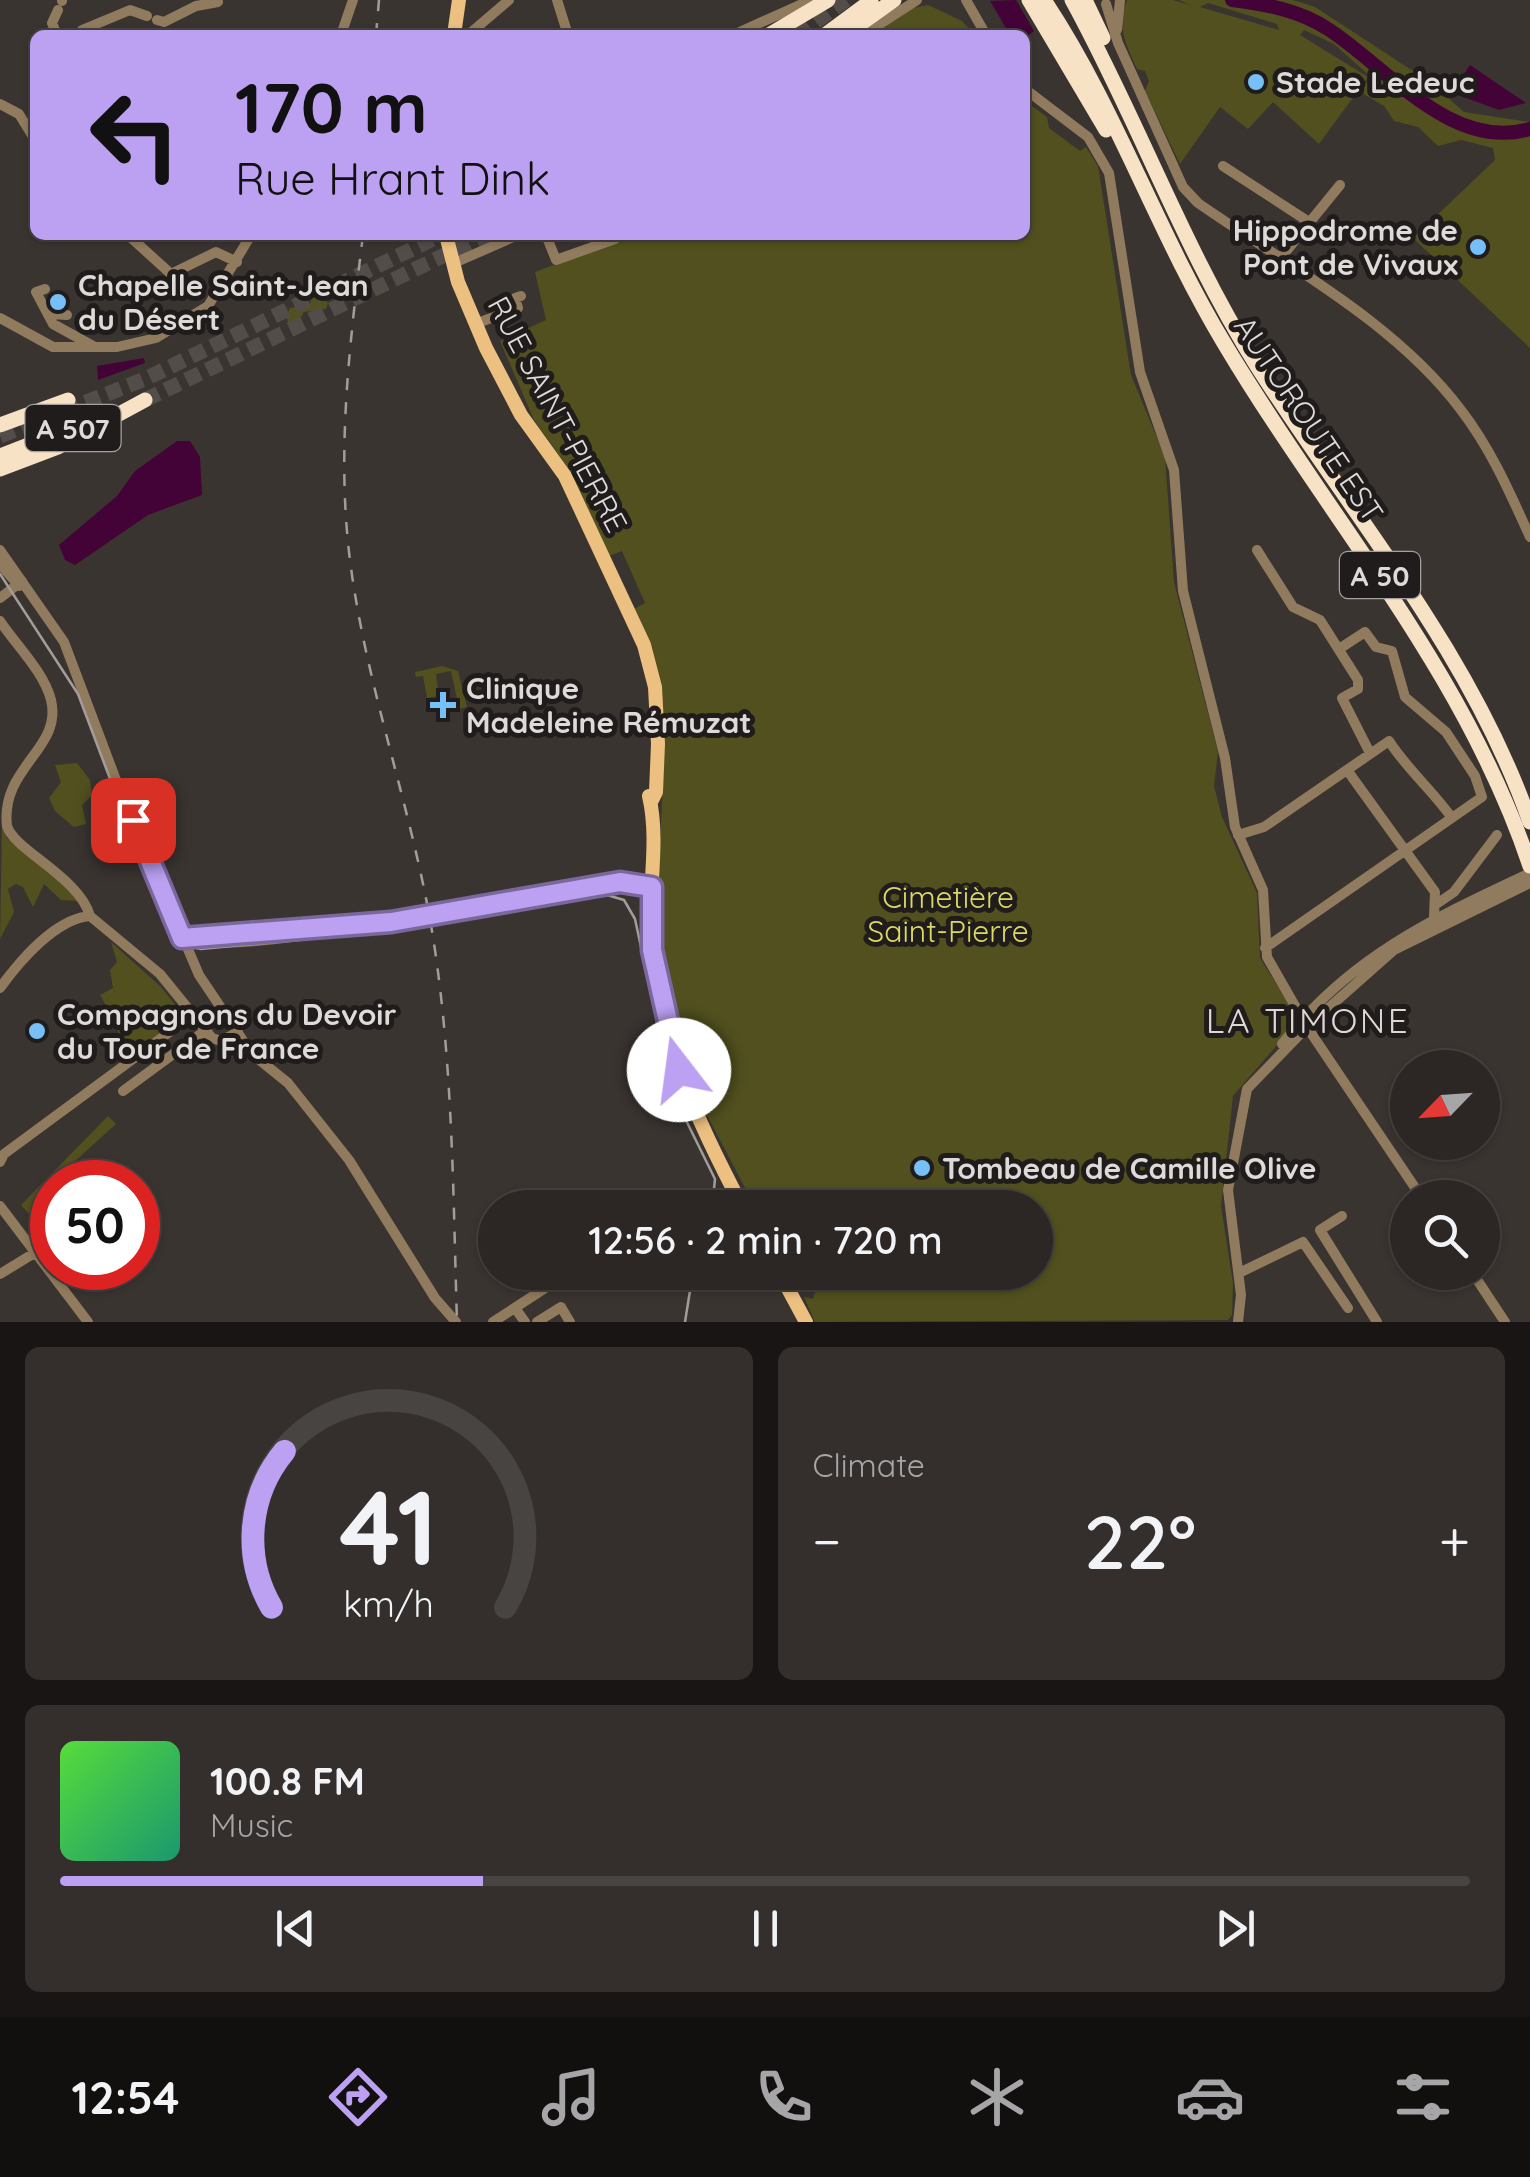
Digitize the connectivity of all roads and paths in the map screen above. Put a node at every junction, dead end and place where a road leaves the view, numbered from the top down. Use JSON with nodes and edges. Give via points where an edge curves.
{"nodes":[{"id":1,"x":354,"y":0,"type":"edge"},
{"id":2,"x":509,"y":0,"type":"edge"},
{"id":3,"x":557,"y":0,"type":"edge"},
{"id":4,"x":810,"y":0,"type":"edge"},
{"id":5,"x":828,"y":0,"type":"edge"},
{"id":6,"x":871,"y":0,"type":"edge"},
{"id":7,"x":894,"y":0,"type":"edge"},
{"id":8,"x":917,"y":0,"type":"edge"},
{"id":9,"x":966,"y":0,"type":"edge"},
{"id":10,"x":1029,"y":0,"type":"edge"},
{"id":11,"x":1044,"y":0,"type":"edge"},
{"id":12,"x":1072,"y":0,"type":"edge"},
{"id":13,"x":1086,"y":0,"type":"edge"},
{"id":14,"x":1120,"y":0,"type":"edge"},
{"id":15,"x":218,"y":2,"type":"edge"},
{"id":16,"x":1104,"y":2,"type":"edge"},
{"id":17,"x":198,"y":3,"type":"edge"},
{"id":18,"x":458,"y":3,"type":"edge"},
{"id":19,"x":61,"y":4,"type":"edge"},
{"id":20,"x":55,"y":30,"type":"edge"},
{"id":21,"x":81,"y":30,"type":"edge"},
{"id":22,"x":343,"y":30,"type":"edge"},
{"id":23,"x":452,"y":30,"type":"edge"},
{"id":24,"x":474,"y":30,"type":"edge"},
{"id":25,"x":566,"y":30,"type":"edge"},
{"id":26,"x":744,"y":30,"type":"edge"},
{"id":27,"x":777,"y":30,"type":"edge"},
{"id":28,"x":832,"y":30,"type":"edge"},
{"id":29,"x":852,"y":30,"type":"edge"},
{"id":30,"x":871,"y":30,"type":"edge"},
{"id":31,"x":983,"y":30,"type":"edge"},
{"id":32,"x":1117,"y":36,"type":"junction"},
{"id":33,"x":1030,"y":93,"type":"edge"},
{"id":34,"x":0,"y":104,"type":"edge"},
{"id":35,"x":30,"y":132,"type":"edge"},
{"id":36,"x":1223,"y":166,"type":"dead end"},
{"id":37,"x":1158,"y":182,"type":"junction"},
{"id":38,"x":1340,"y":185,"type":"dead end"},
{"id":39,"x":1309,"y":222,"type":"junction"},
{"id":40,"x":134,"y":240,"type":"edge"},
{"id":41,"x":248,"y":240,"type":"edge"},
{"id":42,"x":447,"y":240,"type":"edge"},
{"id":43,"x":507,"y":240,"type":"edge"},
{"id":44,"x":548,"y":240,"type":"edge"},
{"id":45,"x":612,"y":240,"type":"edge"},
{"id":46,"x":1169,"y":243,"type":"junction"},
{"id":47,"x":1279,"y":260,"type":"junction"},
{"id":48,"x":236,"y":262,"type":"junction"},
{"id":49,"x":452,"y":264,"type":"junction"},
{"id":50,"x":45,"y":289,"type":"dead end"},
{"id":51,"x":522,"y":296,"type":"dead end"},
{"id":52,"x":39,"y":301,"type":"junction"},
{"id":53,"x":68,"y":315,"type":"dead end"},
{"id":54,"x":0,"y":318,"type":"edge"},
{"id":55,"x":475,"y":324,"type":"junction"},
{"id":56,"x":93,"y":347,"type":"junction"},
{"id":57,"x":68,"y":400,"type":"dead end"},
{"id":58,"x":0,"y":425,"type":"edge"},
{"id":59,"x":0,"y":456,"type":"edge"},
{"id":60,"x":0,"y":470,"type":"edge"},
{"id":61,"x":1530,"y":537,"type":"edge"},
{"id":62,"x":0,"y":550,"type":"edge"},
{"id":63,"x":1258,"y":550,"type":"dead end"},
{"id":64,"x":0,"y":564,"type":"edge"},
{"id":65,"x":21,"y":582,"type":"junction"},
{"id":66,"x":0,"y":598,"type":"edge"},
{"id":67,"x":0,"y":622,"type":"edge"},
{"id":68,"x":1339,"y":650,"type":"junction"},
{"id":69,"x":1370,"y":753,"type":"junction"},
{"id":70,"x":1347,"y":770,"type":"junction"},
{"id":71,"x":1452,"y":818,"type":"junction"},
{"id":72,"x":1530,"y":822,"type":"edge"},
{"id":73,"x":1497,"y":835,"type":"dead end"},
{"id":74,"x":1238,"y":836,"type":"junction"},
{"id":75,"x":651,"y":845,"type":"junction"},
{"id":76,"x":1405,"y":851,"type":"junction"},
{"id":77,"x":1529,"y":864,"type":"edge"},
{"id":78,"x":1530,"y":874,"type":"edge"},
{"id":79,"x":626,"y":882,"type":"junction"},
{"id":80,"x":1530,"y":883,"type":"edge"},
{"id":81,"x":648,"y":886,"type":"junction"},
{"id":82,"x":1440,"y":898,"type":"junction"},
{"id":83,"x":1455,"y":907,"type":"junction"},
{"id":84,"x":90,"y":916,"type":"junction"},
{"id":85,"x":1435,"y":922,"type":"junction"},
{"id":86,"x":182,"y":938,"type":"junction"},
{"id":87,"x":1265,"y":948,"type":"junction"},
{"id":88,"x":0,"y":988,"type":"edge"},
{"id":89,"x":194,"y":1014,"type":"junction"},
{"id":90,"x":1304,"y":1023,"type":"junction"},
{"id":91,"x":235,"y":1027,"type":"junction"},
{"id":92,"x":207,"y":1031,"type":"junction"},
{"id":93,"x":123,"y":1091,"type":"dead end"},
{"id":94,"x":2,"y":1158,"type":"edge"},
{"id":95,"x":1410,"y":1180,"type":"edge"},
{"id":96,"x":737,"y":1190,"type":"edge"},
{"id":97,"x":0,"y":1206,"type":"edge"},
{"id":98,"x":1342,"y":1216,"type":"dead end"},
{"id":99,"x":30,"y":1244,"type":"edge"},
{"id":100,"x":30,"y":1256,"type":"edge"},
{"id":101,"x":1239,"y":1273,"type":"junction"},
{"id":102,"x":0,"y":1274,"type":"edge"},
{"id":103,"x":64,"y":1290,"type":"edge"},
{"id":104,"x":543,"y":1290,"type":"edge"},
{"id":105,"x":789,"y":1290,"type":"edge"},
{"id":106,"x":1484,"y":1290,"type":"edge"},
{"id":107,"x":516,"y":1308,"type":"junction"},
{"id":108,"x":1348,"y":1308,"type":"dead end"},
{"id":109,"x":88,"y":1322,"type":"edge"},
{"id":110,"x":456,"y":1322,"type":"edge"},
{"id":111,"x":493,"y":1322,"type":"edge"},
{"id":112,"x":525,"y":1322,"type":"edge"},
{"id":113,"x":538,"y":1322,"type":"edge"},
{"id":114,"x":570,"y":1322,"type":"edge"},
{"id":115,"x":806,"y":1322,"type":"edge"},
{"id":116,"x":1238,"y":1322,"type":"edge"},
{"id":117,"x":1376,"y":1322,"type":"edge"},
{"id":118,"x":1505,"y":1322,"type":"edge"}],
"edges":[{"from":1,"to":22,"type":"street"},
{"from":2,"to":24,"type":"street"},
{"from":3,"to":25,"type":"street"},
{"from":4,"to":26,"type":"street"},
{"from":5,"to":27,"type":"highway"},
{"from":6,"to":28,"type":"highway"},
{"from":7,"to":29,"type":"highway"},
{"from":8,"to":30,"type":"street"},
{"from":9,"to":31,"type":"street"},
{"from":10,"to":46,"type":"highway"},
{"from":11,"to":46,"type":"highway","name":"AUTOROUTE EST","number":"A 50","via":[[1106,108]]},
{"from":12,"to":37,"type":"highway","name":"AUTOROUTE EST","number":"A 50"},
{"from":13,"to":37,"type":"highway"},
{"from":14,"to":16,"type":"street"},
{"from":14,"to":32,"type":"street"},
{"from":15,"to":17,"type":"street"},
{"from":16,"to":32,"type":"street"},
{"from":17,"to":21,"type":"street","via":[[164,22],[130,10]]},
{"from":18,"to":23,"type":"main road"},
{"from":19,"to":20,"type":"street"},
{"from":32,"to":47,"type":"street","via":[[1183,187]]},
{"from":33,"to":74,"type":"street","via":[[1088,137],[1109,173],[1140,372],[1171,454],[1183,591]]},
{"from":34,"to":35,"type":"street","via":[[19,114]]},
{"from":36,"to":39,"type":"street"},
{"from":37,"to":72,"type":"highway","name":"AUTOROUTE EST","number":"A 50","via":[[1258,367],[1467,684]]},
{"from":38,"to":39,"type":"street"},
{"from":39,"to":47,"type":"street"},
{"from":40,"to":48,"type":"street","via":[[171,274],[216,252]]},
{"from":41,"to":48,"type":"street"},
{"from":42,"to":49,"type":"main road","name":"RUE SAINT-PIERRE"},
{"from":43,"to":49,"type":"street"},
{"from":44,"to":45,"type":"street","via":[[556,260]]},
{"from":46,"to":77,"type":"highway","name":"AUTOROUTE EST","number":"A 50","via":[[1232,357],[1453,691]]},
{"from":47,"to":61,"type":"street","via":[[1387,337],[1441,386],[1488,450]]},
{"from":48,"to":56,"type":"street","via":[[190,322],[133,344]]},
{"from":49,"to":55,"type":"main road","name":"RUE SAINT-PIERRE"},
{"from":50,"to":52,"type":"street","via":[[36,292]]},
{"from":51,"to":55,"type":"street","via":[[515,298],[519,311]]},
{"from":52,"to":53,"type":"street","via":[[52,314]]},
{"from":52,"to":56,"type":"street","via":[[54,324]]},
{"from":54,"to":56,"type":"street","via":[[38,342]]},
{"from":55,"to":75,"type":"main road","name":"RUE SAINT-PIERRE","via":[[514,403],[566,476],[644,645],[657,732]]},
{"from":57,"to":58,"type":"highway"},
{"from":59,"to":60,"type":"highway","number":"A 507","via":[[146,400]]},
{"from":62,"to":65,"type":"street"},
{"from":63,"to":68,"type":"street","via":[[1293,607],[1320,620]]},
{"from":64,"to":65,"type":"street"},
{"from":65,"to":66,"type":"street"},
{"from":65,"to":86,"type":"street","via":[[64,642]]},
{"from":67,"to":84,"type":"street","via":[[44,684],[52,712],[44,739],[12,776],[7,825],[66,881]]},
{"from":68,"to":69,"type":"street","via":[[1359,683],[1342,700]]},
{"from":68,"to":71,"type":"street","via":[[1365,632],[1376,647],[1392,651],[1405,696],[1446,732],[1483,792]]},
{"from":69,"to":70,"type":"street"},
{"from":69,"to":71,"type":"street","via":[[1390,741]]},
{"from":70,"to":74,"type":"street","via":[[1264,827]]},
{"from":70,"to":76,"type":"street"},
{"from":71,"to":76,"type":"street"},
{"from":73,"to":82,"type":"street"},
{"from":74,"to":87,"type":"street","via":[[1262,890]]},
{"from":75,"to":79,"type":"street","via":[[644,872]]},
{"from":75,"to":81,"type":"main road","name":"RUE SAINT-PIERRE"},
{"from":76,"to":82,"type":"street"},
{"from":76,"to":87,"type":"street"},
{"from":78,"to":83,"type":"street"},
{"from":79,"to":81,"type":"street"},
{"from":79,"to":86,"type":"street","bridge":true,"via":[[391,922]]},
{"from":80,"to":85,"type":"street"},
{"from":81,"to":96,"type":"main road","name":"RUE SAINT-PIERRE","via":[[654,960],[676,1061]]},
{"from":82,"to":83,"type":"street"},
{"from":82,"to":85,"type":"street"},
{"from":83,"to":85,"type":"street"},
{"from":84,"to":88,"type":"street","via":[[29,953]]},
{"from":84,"to":89,"type":"street","via":[[160,974]]},
{"from":85,"to":90,"type":"street","via":[[1378,958]]},
{"from":86,"to":91,"type":"street"},
{"from":87,"to":90,"type":"street"},
{"from":89,"to":92,"type":"street"},
{"from":89,"to":94,"type":"street"},
{"from":90,"to":95,"type":"street"},
{"from":90,"to":101,"type":"street","via":[[1243,1099],[1228,1210]]},
{"from":91,"to":92,"type":"street","via":[[221,1041]]},
{"from":91,"to":110,"type":"street","via":[[349,1160]]},
{"from":92,"to":93,"type":"street"},
{"from":97,"to":99,"type":"street"},
{"from":98,"to":117,"type":"street","via":[[1320,1230]]},
{"from":100,"to":102,"type":"street"},
{"from":101,"to":108,"type":"street","via":[[1303,1242]]},
{"from":101,"to":116,"type":"street"},
{"from":103,"to":109,"type":"street"},
{"from":104,"to":107,"type":"street"},
{"from":105,"to":115,"type":"main road"},
{"from":106,"to":118,"type":"street"},
{"from":107,"to":111,"type":"street"},
{"from":107,"to":112,"type":"street"},
{"from":113,"to":114,"type":"street","via":[[560,1307]]}]}
